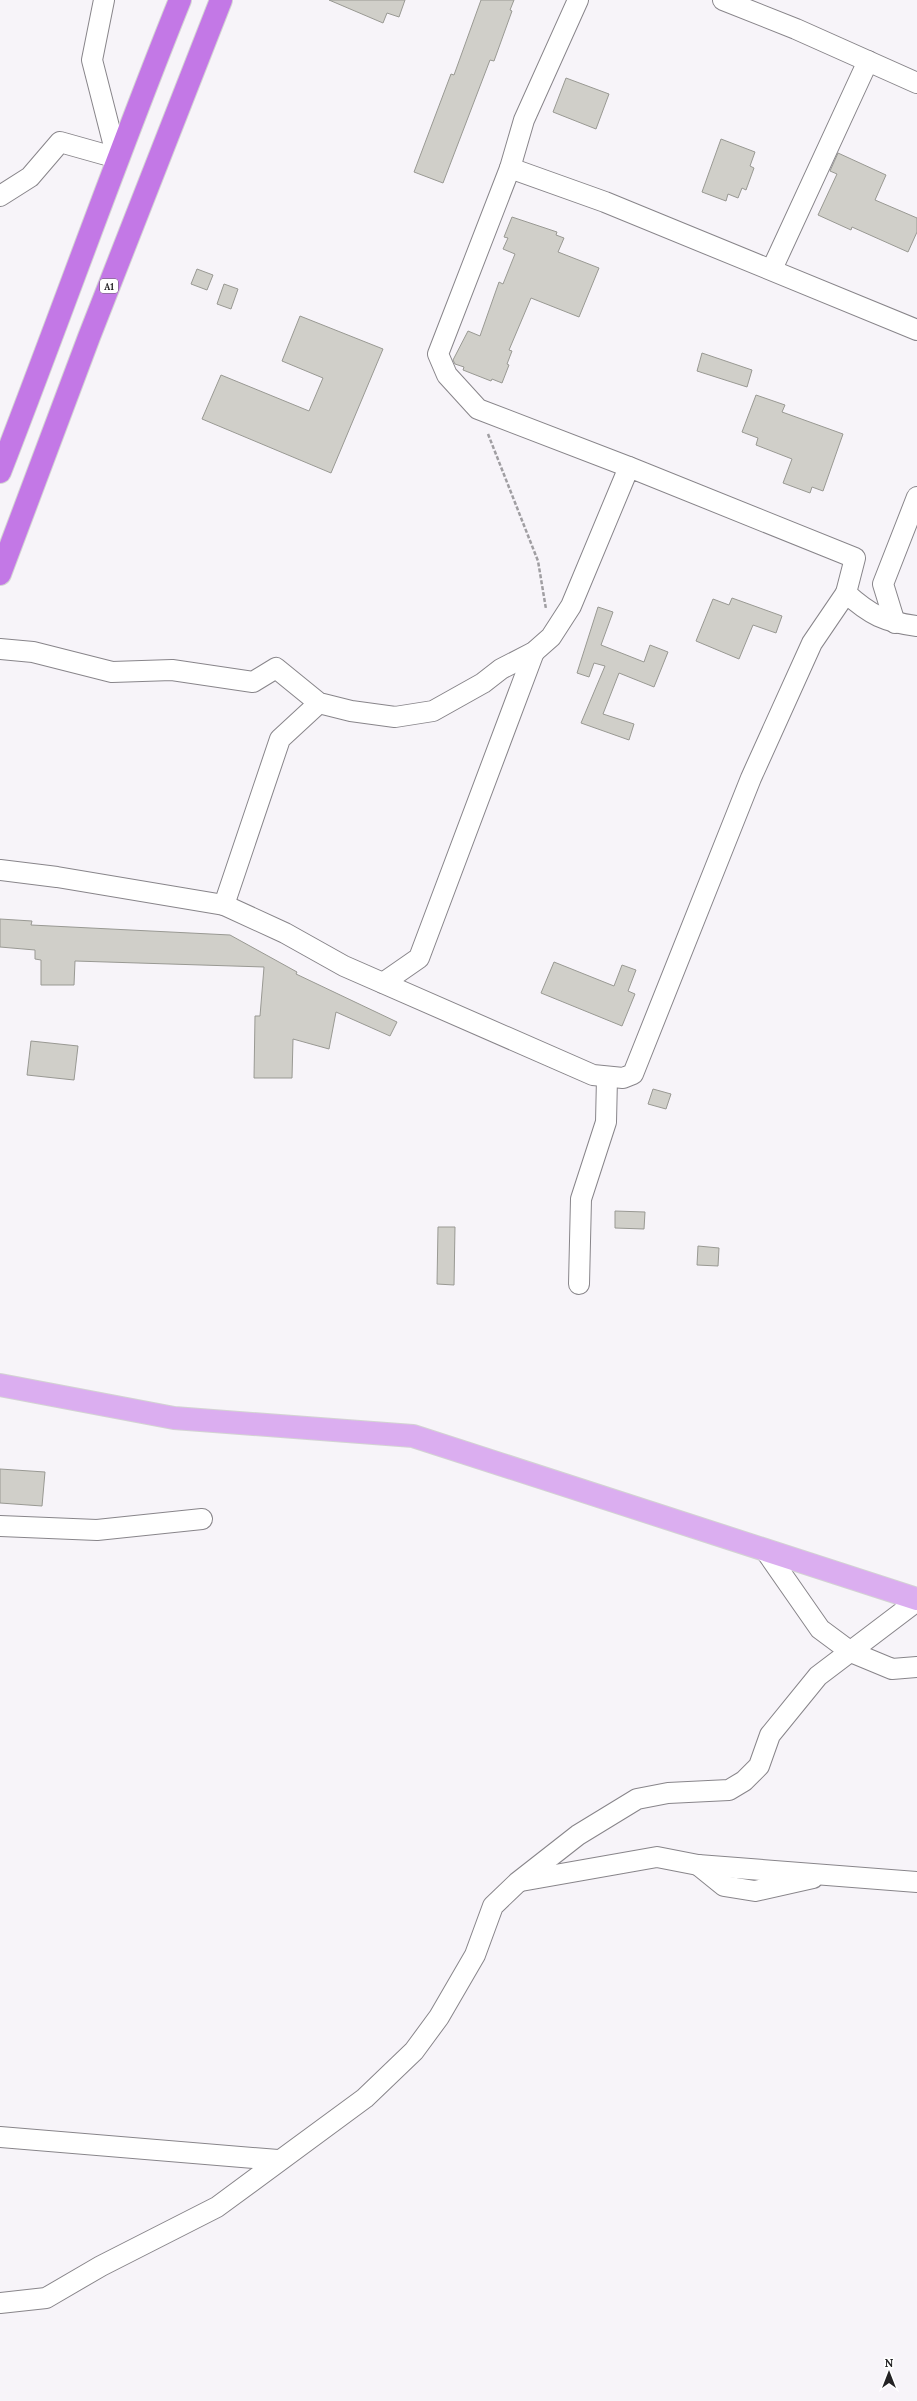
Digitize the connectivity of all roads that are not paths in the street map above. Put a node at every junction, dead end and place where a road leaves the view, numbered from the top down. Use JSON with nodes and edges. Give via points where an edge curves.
{"nodes":[{"id":1,"x":104,"y":0,"type":"edge"},
{"id":2,"x":180,"y":0,"type":"edge"},
{"id":3,"x":221,"y":0,"type":"edge"},
{"id":4,"x":578,"y":0,"type":"edge"},
{"id":5,"x":723,"y":0,"type":"edge"},
{"id":6,"x":868,"y":61,"type":"junction"},
{"id":7,"x":917,"y":83,"type":"edge"},
{"id":8,"x":117,"y":158,"type":"junction"},
{"id":9,"x":510,"y":168,"type":"junction"},
{"id":10,"x":0,"y":196,"type":"edge"},
{"id":11,"x":772,"y":269,"type":"junction"},
{"id":12,"x":917,"y":330,"type":"edge"},
{"id":13,"x":629,"y":467,"type":"junction"},
{"id":14,"x":0,"y":472,"type":"edge"},
{"id":15,"x":917,"y":497,"type":"edge"},
{"id":16,"x":0,"y":574,"type":"edge"},
{"id":17,"x":846,"y":593,"type":"junction"},
{"id":18,"x":895,"y":623,"type":"junction"},
{"id":19,"x":917,"y":626,"type":"edge"},
{"id":20,"x":0,"y":649,"type":"edge"},
{"id":21,"x":534,"y":652,"type":"junction"},
{"id":22,"x":319,"y":703,"type":"junction"},
{"id":23,"x":0,"y":870,"type":"edge"},
{"id":24,"x":224,"y":905,"type":"junction"},
{"id":25,"x":383,"y":983,"type":"junction"},
{"id":26,"x":607,"y":1078,"type":"junction"},
{"id":27,"x":578,"y":1284,"type":"dead end"},
{"id":28,"x":0,"y":1385,"type":"edge"},
{"id":29,"x":202,"y":1519,"type":"dead end"},
{"id":30,"x":0,"y":1526,"type":"edge"},
{"id":31,"x":765,"y":1550,"type":"junction"},
{"id":32,"x":917,"y":1600,"type":"edge"},
{"id":33,"x":851,"y":1652,"type":"junction"},
{"id":34,"x":917,"y":1667,"type":"edge"},
{"id":35,"x":518,"y":1882,"type":"junction"},
{"id":36,"x":917,"y":1882,"type":"edge"},
{"id":37,"x":0,"y":2137,"type":"edge"},
{"id":38,"x":278,"y":2160,"type":"junction"},
{"id":39,"x":0,"y":2303,"type":"edge"}],
"edges":[{"from":1,"to":8,"type":"street","via":[[92,60]]},
{"from":2,"to":8,"type":"highway"},
{"from":3,"to":16,"type":"highway","number":"A1"},
{"from":4,"to":9,"type":"street","via":[[524,120]]},
{"from":5,"to":6,"type":"street"},
{"from":6,"to":7,"type":"street"},
{"from":6,"to":11,"type":"street"},
{"from":8,"to":10,"type":"street","via":[[60,142],[30,177]]},
{"from":8,"to":14,"type":"highway","via":[[56,329]]},
{"from":9,"to":11,"type":"street","via":[[605,202]]},
{"from":9,"to":13,"type":"street","via":[[438,354],[447,375],[478,409]]},
{"from":11,"to":12,"type":"street"},
{"from":13,"to":17,"type":"street","via":[[855,558]]},
{"from":13,"to":21,"type":"street","via":[[571,606],[551,637]]},
{"from":15,"to":18,"type":"street","via":[[883,584]]},
{"from":17,"to":18,"type":"street","via":[[866,611]]},
{"from":17,"to":26,"type":"street","via":[[812,643],[750,778],[633,1074],[623,1078]]},
{"from":18,"to":19,"type":"street"},
{"from":20,"to":22,"type":"street","via":[[33,652],[112,672],[172,670],[253,682],[276,668]]},
{"from":21,"to":22,"type":"street","via":[[501,669],[483,683],[433,712],[395,717],[351,711]]},
{"from":21,"to":25,"type":"street","via":[[419,958]]},
{"from":22,"to":24,"type":"street","via":[[280,739]]},
{"from":23,"to":24,"type":"street"},
{"from":24,"to":25,"type":"street"},
{"from":25,"to":26,"type":"street","via":[[593,1075]]},
{"from":26,"to":27,"type":"street","via":[[606,1122],[581,1199]]},
{"from":28,"to":31,"type":"main road","via":[[174,1418],[413,1436]]},
{"from":29,"to":30,"type":"street","via":[[97,1530]]},
{"from":31,"to":32,"type":"main road"},
{"from":31,"to":33,"type":"street","via":[[820,1629]]},
{"from":32,"to":33,"type":"street"},
{"from":33,"to":34,"type":"street","via":[[892,1669]]},
{"from":33,"to":35,"type":"street","via":[[818,1676],[796,1701],[770,1736],[759,1766],[744,1782],[729,1790],[668,1793],[637,1799],[578,1834]]},
{"from":35,"to":36,"type":"street","via":[[656,1857],[698,1865],[724,1886],[755,1891],[826,1874]]},
{"from":35,"to":38,"type":"street","via":[[493,1906],[475,1955],[439,2017],[414,2052],[365,2098],[306,2143]]},
{"from":37,"to":38,"type":"street"},
{"from":38,"to":39,"type":"street","via":[[217,2207],[101,2266],[46,2298]]}]}
